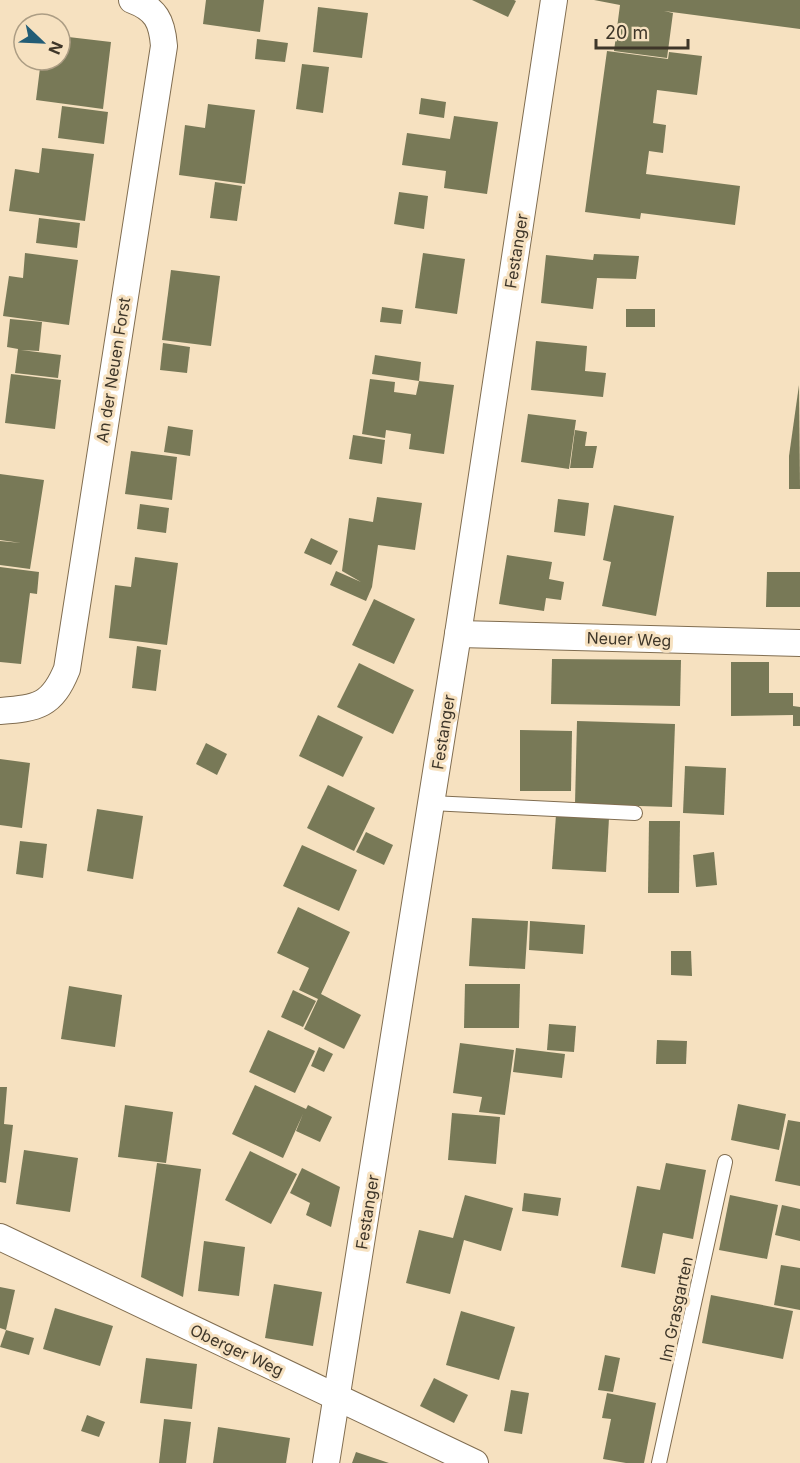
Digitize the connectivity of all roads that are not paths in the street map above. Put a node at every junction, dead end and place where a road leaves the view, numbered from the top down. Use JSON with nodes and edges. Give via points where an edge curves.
{"nodes":[{"id":1,"x":132,"y":0,"type":"edge"},
{"id":2,"x":554,"y":0,"type":"edge"},
{"id":3,"x":458,"y":634,"type":"junction"},
{"id":4,"x":800,"y":643,"type":"edge"},
{"id":5,"x":0,"y":711,"type":"edge"},
{"id":6,"x":431,"y":803,"type":"junction"},
{"id":7,"x":635,"y":813,"type":"dead end"},
{"id":8,"x":725,"y":1162,"type":"dead end"},
{"id":9,"x":0,"y":1237,"type":"edge"},
{"id":10,"x":337,"y":1397,"type":"junction"},
{"id":11,"x":326,"y":1463,"type":"edge"},
{"id":12,"x":475,"y":1463,"type":"edge"},
{"id":13,"x":659,"y":1463,"type":"edge"}],
"edges":[{"from":1,"to":5,"type":"street","name":"An der Neuen Forst","via":[[154,13],[162,27],[164,46],[67,669],[59,688],[46,701],[28,709]]},
{"from":2,"to":3,"type":"street","name":"Festanger"},
{"from":3,"to":4,"type":"street","name":"Neuer Weg"},
{"from":3,"to":6,"type":"street","name":"Festanger"},
{"from":6,"to":7,"type":"lane"},
{"from":6,"to":10,"type":"street","name":"Festanger"},
{"from":8,"to":13,"type":"lane","name":"Im Grasgarten"},
{"from":9,"to":10,"type":"street","name":"Oberger Weg"},
{"from":10,"to":11,"type":"street","name":"Festanger"},
{"from":10,"to":12,"type":"street","name":"Oberger Weg"}]}
